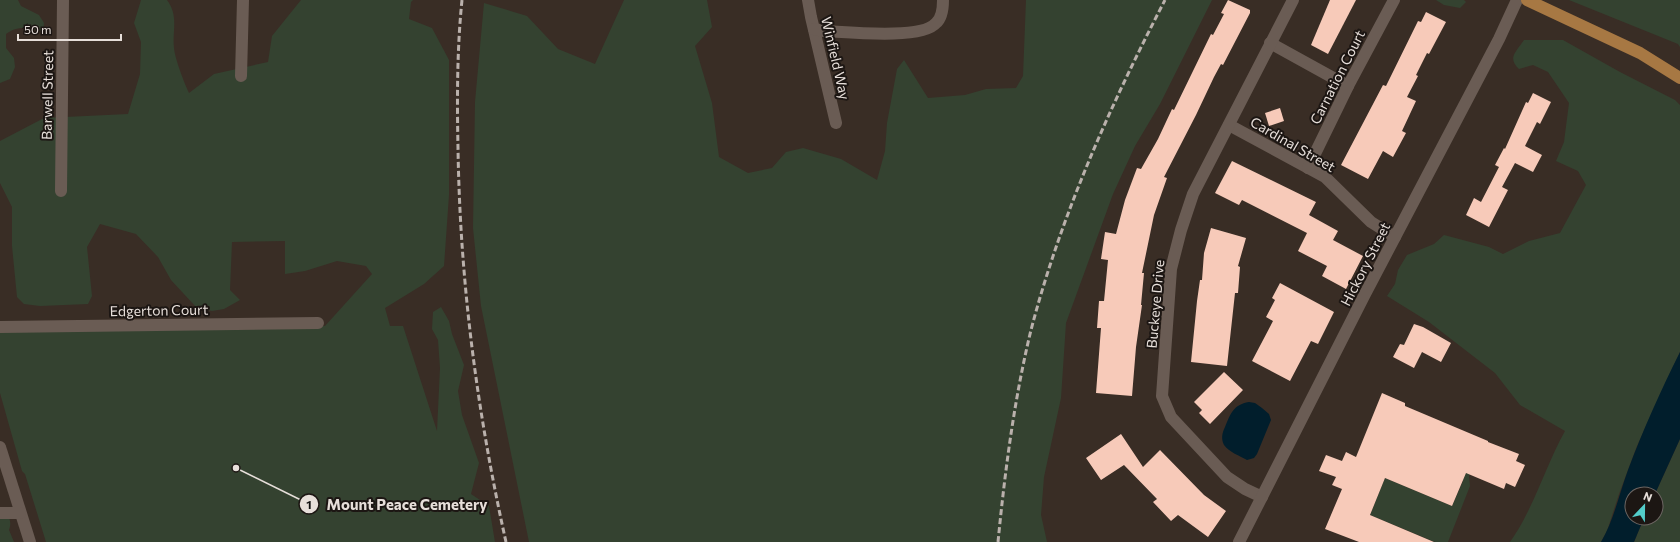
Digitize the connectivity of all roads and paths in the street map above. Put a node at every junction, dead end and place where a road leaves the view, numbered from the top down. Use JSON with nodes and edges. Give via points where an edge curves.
{"nodes":[{"id":1,"x":64,"y":0,"type":"edge"},
{"id":2,"x":243,"y":0,"type":"edge"},
{"id":3,"x":808,"y":0,"type":"edge"},
{"id":4,"x":943,"y":0,"type":"edge"},
{"id":5,"x":1293,"y":0,"type":"edge"},
{"id":6,"x":1394,"y":0,"type":"edge"},
{"id":7,"x":1517,"y":0,"type":"edge"},
{"id":8,"x":1527,"y":0,"type":"edge"},
{"id":9,"x":814,"y":28,"type":"junction"},
{"id":10,"x":1270,"y":42,"type":"junction"},
{"id":11,"x":241,"y":76,"type":"dead end"},
{"id":12,"x":1680,"y":78,"type":"edge"},
{"id":13,"x":1348,"y":86,"type":"junction"},
{"id":14,"x":836,"y":123,"type":"dead end"},
{"id":15,"x":1230,"y":125,"type":"junction"},
{"id":16,"x":1308,"y":168,"type":"junction"},
{"id":17,"x":61,"y":191,"type":"dead end"},
{"id":18,"x":1395,"y":237,"type":"junction"},
{"id":19,"x":318,"y":324,"type":"dead end"},
{"id":20,"x":0,"y":327,"type":"edge"},
{"id":21,"x":0,"y":447,"type":"edge"},
{"id":22,"x":1262,"y":497,"type":"junction"},
{"id":23,"x":0,"y":513,"type":"edge"},
{"id":24,"x":20,"y":513,"type":"junction"},
{"id":25,"x":30,"y":542,"type":"edge"},
{"id":26,"x":1239,"y":542,"type":"edge"}],
"edges":[{"from":1,"to":17,"type":"street","name":"Barwell Street"},
{"from":2,"to":11,"type":"street"},
{"from":3,"to":9,"type":"street","name":"Winfield Way"},
{"from":4,"to":9,"type":"street","via":[[936,24],[925,30],[905,34],[824,32]]},
{"from":5,"to":10,"type":"street","name":"Buckeye Drive"},
{"from":6,"to":13,"type":"street","name":"Carnation Court"},
{"from":7,"to":18,"type":"street","name":"Hickory Street"},
{"from":8,"to":12,"type":"main road","via":[[1640,52]]},
{"from":9,"to":14,"type":"street","name":"Winfield Way"},
{"from":10,"to":13,"type":"street"},
{"from":10,"to":15,"type":"street","name":"Buckeye Drive"},
{"from":13,"to":16,"type":"street","name":"Carnation Court"},
{"from":15,"to":16,"type":"street","name":"Cardinal Street"},
{"from":15,"to":22,"type":"street","name":"Buckeye Drive","via":[[1193,194],[1172,262],[1162,396],[1171,417],[1227,477]]},
{"from":16,"to":18,"type":"street","name":"Cardinal Street","via":[[1325,178],[1371,222]]},
{"from":18,"to":22,"type":"street","name":"Hickory Street"},
{"from":19,"to":20,"type":"street","name":"Edgerton Court"},
{"from":21,"to":24,"type":"street"},
{"from":22,"to":26,"type":"street","name":"Hickory Street"},
{"from":23,"to":24,"type":"street"},
{"from":24,"to":25,"type":"street"}]}
